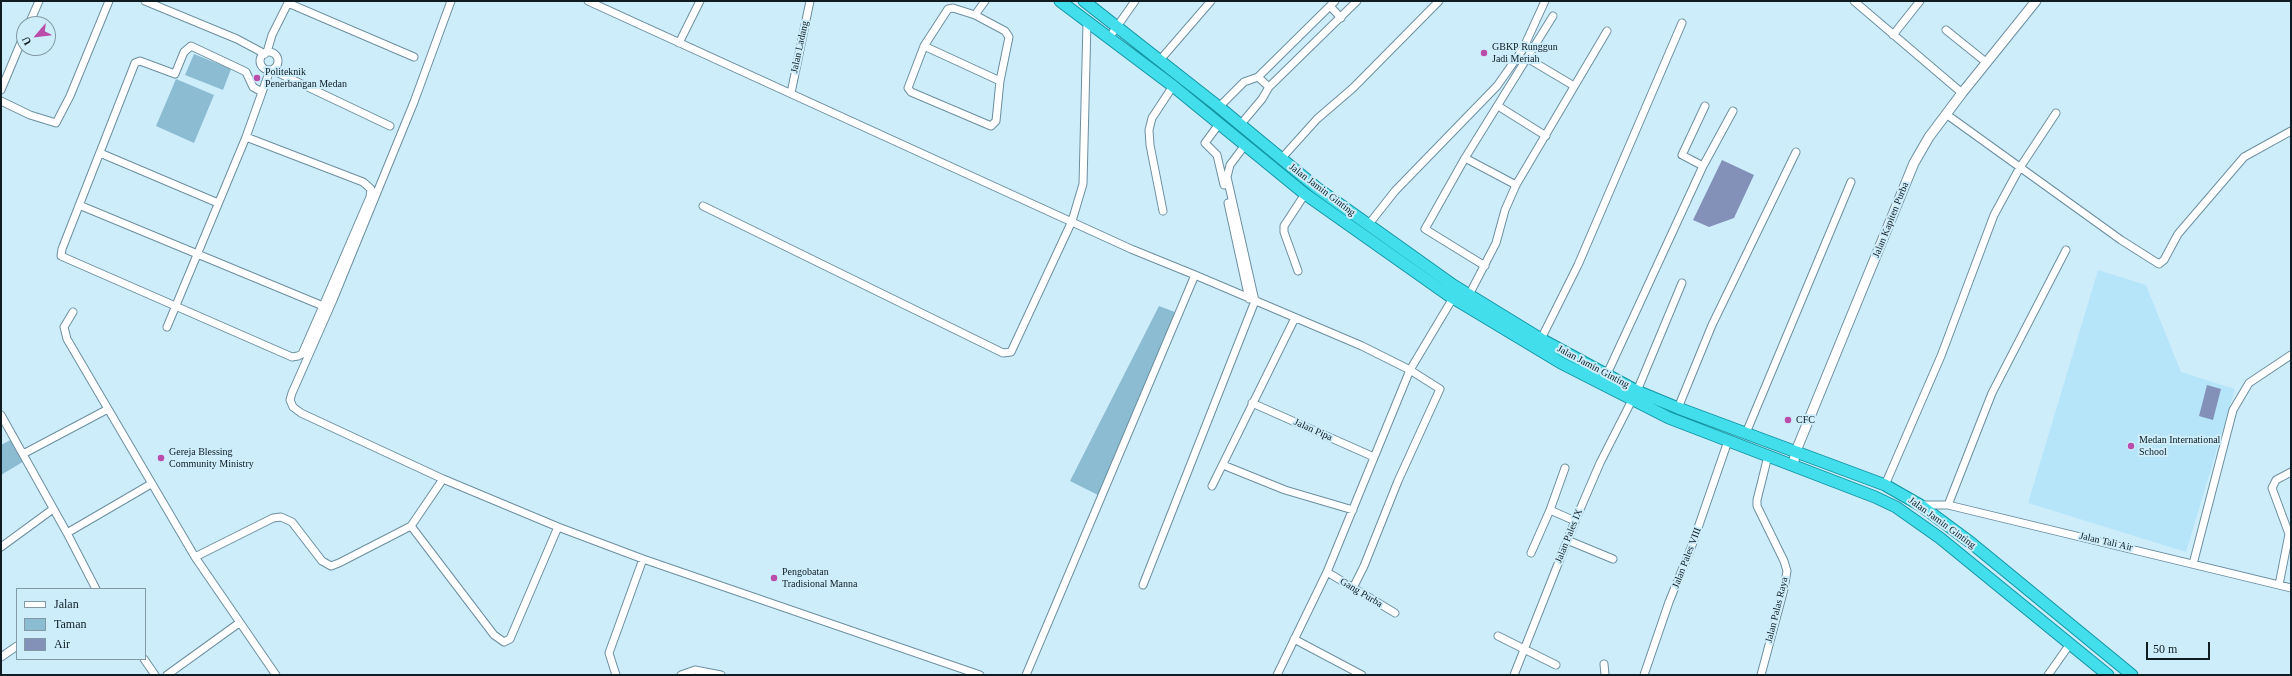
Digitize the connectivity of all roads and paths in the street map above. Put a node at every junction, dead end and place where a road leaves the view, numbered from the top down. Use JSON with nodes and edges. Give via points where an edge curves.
{"nodes":[{"id":1,"x":39,"y":1,"type":"edge"},
{"id":2,"x":109,"y":1,"type":"edge"},
{"id":3,"x":145,"y":1,"type":"edge"},
{"id":4,"x":451,"y":1,"type":"edge"},
{"id":5,"x":588,"y":1,"type":"edge"},
{"id":6,"x":700,"y":1,"type":"edge"},
{"id":7,"x":810,"y":1,"type":"edge"},
{"id":8,"x":985,"y":1,"type":"edge"},
{"id":9,"x":1060,"y":1,"type":"edge"},
{"id":10,"x":1084,"y":1,"type":"edge"},
{"id":11,"x":1135,"y":1,"type":"edge"},
{"id":12,"x":1211,"y":1,"type":"edge"},
{"id":13,"x":1357,"y":1,"type":"edge"},
{"id":14,"x":1440,"y":1,"type":"edge"},
{"id":15,"x":1545,"y":1,"type":"edge"},
{"id":16,"x":1854,"y":1,"type":"edge"},
{"id":17,"x":1920,"y":1,"type":"edge"},
{"id":18,"x":2036,"y":1,"type":"edge"},
{"id":19,"x":289,"y":2,"type":"edge"},
{"id":20,"x":1332,"y":4,"type":"edge"},
{"id":21,"x":975,"y":15,"type":"junction"},
{"id":22,"x":32,"y":16,"type":"edge"},
{"id":23,"x":1553,"y":16,"type":"dead end"},
{"id":24,"x":1341,"y":18,"type":"junction"},
{"id":25,"x":1088,"y":22,"type":"junction"},
{"id":26,"x":1682,"y":22,"type":"dead end"},
{"id":27,"x":1118,"y":26,"type":"junction"},
{"id":28,"x":1308,"y":30,"type":"junction"},
{"id":29,"x":1946,"y":30,"type":"dead end"},
{"id":30,"x":1607,"y":31,"type":"dead end"},
{"id":31,"x":1893,"y":35,"type":"junction"},
{"id":32,"x":1109,"y":38,"type":"junction"},
{"id":33,"x":1318,"y":39,"type":"junction"},
{"id":34,"x":679,"y":43,"type":"junction"},
{"id":35,"x":924,"y":46,"type":"junction"},
{"id":36,"x":1287,"y":50,"type":"junction"},
{"id":37,"x":266,"y":53,"type":"junction"},
{"id":38,"x":16,"y":54,"type":"edge"},
{"id":39,"x":414,"y":57,"type":"dead end"},
{"id":40,"x":1527,"y":58,"type":"junction"},
{"id":41,"x":1297,"y":59,"type":"junction"},
{"id":42,"x":1160,"y":60,"type":"junction"},
{"id":43,"x":1987,"y":63,"type":"junction"},
{"id":44,"x":271,"y":70,"type":"junction"},
{"id":45,"x":1258,"y":77,"type":"junction"},
{"id":46,"x":1000,"y":81,"type":"junction"},
{"id":47,"x":1173,"y":86,"type":"junction"},
{"id":48,"x":1574,"y":86,"type":"junction"},
{"id":49,"x":1269,"y":87,"type":"junction"},
{"id":50,"x":1,"y":90,"type":"edge"},
{"id":51,"x":262,"y":92,"type":"junction"},
{"id":52,"x":791,"y":93,"type":"junction"},
{"id":53,"x":1962,"y":93,"type":"junction"},
{"id":54,"x":1,"y":101,"type":"edge"},
{"id":55,"x":1498,"y":106,"type":"junction"},
{"id":56,"x":1705,"y":106,"type":"dead end"},
{"id":57,"x":1219,"y":107,"type":"junction"},
{"id":58,"x":1733,"y":111,"type":"dead end"},
{"id":59,"x":2056,"y":113,"type":"dead end"},
{"id":60,"x":1946,"y":114,"type":"junction"},
{"id":61,"x":1219,"y":124,"type":"junction"},
{"id":62,"x":1241,"y":124,"type":"junction"},
{"id":63,"x":390,"y":126,"type":"dead end"},
{"id":64,"x":2291,"y":131,"type":"edge"},
{"id":65,"x":1546,"y":136,"type":"junction"},
{"id":66,"x":246,"y":137,"type":"junction"},
{"id":67,"x":1245,"y":145,"type":"junction"},
{"id":68,"x":1796,"y":152,"type":"dead end"},
{"id":69,"x":100,"y":153,"type":"junction"},
{"id":70,"x":1465,"y":158,"type":"junction"},
{"id":71,"x":1281,"y":159,"type":"junction"},
{"id":72,"x":1703,"y":166,"type":"junction"},
{"id":73,"x":2019,"y":169,"type":"junction"},
{"id":74,"x":1851,"y":182,"type":"dead end"},
{"id":75,"x":1516,"y":185,"type":"junction"},
{"id":76,"x":1305,"y":194,"type":"junction"},
{"id":77,"x":218,"y":203,"type":"junction"},
{"id":78,"x":79,"y":205,"type":"junction"},
{"id":79,"x":703,"y":206,"type":"dead end"},
{"id":80,"x":1162,"y":211,"type":"dead end"},
{"id":81,"x":1072,"y":221,"type":"junction"},
{"id":82,"x":1368,"y":224,"type":"junction"},
{"id":83,"x":2066,"y":250,"type":"dead end"},
{"id":84,"x":198,"y":253,"type":"junction"},
{"id":85,"x":1485,"y":266,"type":"junction"},
{"id":86,"x":1298,"y":271,"type":"dead end"},
{"id":87,"x":1195,"y":275,"type":"junction"},
{"id":88,"x":1682,"y":283,"type":"dead end"},
{"id":89,"x":1451,"y":293,"type":"junction"},
{"id":90,"x":1470,"y":295,"type":"junction"},
{"id":91,"x":1252,"y":300,"type":"junction"},
{"id":92,"x":176,"y":306,"type":"junction"},
{"id":93,"x":323,"y":306,"type":"junction"},
{"id":94,"x":73,"y":312,"type":"dead end"},
{"id":95,"x":1295,"y":318,"type":"junction"},
{"id":96,"x":167,"y":328,"type":"dead end"},
{"id":97,"x":1541,"y":339,"type":"junction"},
{"id":98,"x":2291,"y":355,"type":"edge"},
{"id":99,"x":1410,"y":370,"type":"junction"},
{"id":100,"x":1608,"y":374,"type":"junction"},
{"id":101,"x":1634,"y":396,"type":"junction"},
{"id":102,"x":1252,"y":403,"type":"junction"},
{"id":103,"x":1678,"y":408,"type":"junction"},
{"id":104,"x":108,"y":409,"type":"junction"},
{"id":105,"x":1,"y":414,"type":"edge"},
{"id":106,"x":1746,"y":433,"type":"junction"},
{"id":107,"x":1728,"y":441,"type":"junction"},
{"id":108,"x":1796,"y":451,"type":"junction"},
{"id":109,"x":23,"y":454,"type":"junction"},
{"id":110,"x":1768,"y":456,"type":"junction"},
{"id":111,"x":1374,"y":457,"type":"junction"},
{"id":112,"x":1223,"y":465,"type":"junction"},
{"id":113,"x":1793,"y":465,"type":"junction"},
{"id":114,"x":1565,"y":468,"type":"dead end"},
{"id":115,"x":2291,"y":472,"type":"edge"},
{"id":116,"x":443,"y":479,"type":"junction"},
{"id":117,"x":151,"y":484,"type":"junction"},
{"id":118,"x":1885,"y":485,"type":"junction"},
{"id":119,"x":1212,"y":486,"type":"dead end"},
{"id":120,"x":1920,"y":505,"type":"junction"},
{"id":121,"x":1948,"y":505,"type":"junction"},
{"id":122,"x":53,"y":509,"type":"junction"},
{"id":123,"x":1353,"y":510,"type":"junction"},
{"id":124,"x":1550,"y":510,"type":"junction"},
{"id":125,"x":1575,"y":520,"type":"junction"},
{"id":126,"x":412,"y":526,"type":"junction"},
{"id":127,"x":558,"y":527,"type":"junction"},
{"id":128,"x":67,"y":533,"type":"junction"},
{"id":129,"x":1567,"y":540,"type":"junction"},
{"id":130,"x":1,"y":547,"type":"edge"},
{"id":131,"x":1532,"y":553,"type":"dead end"},
{"id":132,"x":195,"y":557,"type":"junction"},
{"id":133,"x":643,"y":559,"type":"junction"},
{"id":134,"x":1613,"y":560,"type":"dead end"},
{"id":135,"x":2193,"y":564,"type":"junction"},
{"id":136,"x":1327,"y":572,"type":"junction"},
{"id":137,"x":1144,"y":585,"type":"dead end"},
{"id":138,"x":2278,"y":585,"type":"junction"},
{"id":139,"x":94,"y":588,"type":"edge"},
{"id":140,"x":1353,"y":588,"type":"junction"},
{"id":141,"x":2291,"y":588,"type":"edge"},
{"id":142,"x":1395,"y":613,"type":"dead end"},
{"id":143,"x":239,"y":623,"type":"junction"},
{"id":144,"x":1498,"y":636,"type":"dead end"},
{"id":145,"x":1294,"y":639,"type":"junction"},
{"id":146,"x":2070,"y":644,"type":"junction"},
{"id":147,"x":16,"y":647,"type":"edge"},
{"id":148,"x":1524,"y":648,"type":"junction"},
{"id":149,"x":1,"y":657,"type":"edge"},
{"id":150,"x":145,"y":660,"type":"edge"},
{"id":151,"x":1604,"y":664,"type":"dead end"},
{"id":152,"x":1556,"y":665,"type":"dead end"},
{"id":153,"x":156,"y":675,"type":"edge"},
{"id":154,"x":167,"y":675,"type":"edge"},
{"id":155,"x":276,"y":675,"type":"edge"},
{"id":156,"x":616,"y":675,"type":"edge"},
{"id":157,"x":681,"y":675,"type":"edge"},
{"id":158,"x":721,"y":675,"type":"edge"},
{"id":159,"x":980,"y":675,"type":"edge"},
{"id":160,"x":1026,"y":675,"type":"edge"},
{"id":161,"x":1277,"y":675,"type":"edge"},
{"id":162,"x":1362,"y":675,"type":"edge"},
{"id":163,"x":1514,"y":675,"type":"edge"},
{"id":164,"x":1605,"y":675,"type":"edge"},
{"id":165,"x":1644,"y":675,"type":"edge"},
{"id":166,"x":1761,"y":675,"type":"edge"},
{"id":167,"x":2048,"y":675,"type":"edge"},
{"id":168,"x":2108,"y":675,"type":"edge"},
{"id":169,"x":2132,"y":675,"type":"edge"}],
"edges":[{"from":1,"to":22,"type":"street"},
{"from":2,"to":54,"type":"street","via":[[70,96],[56,123],[30,115]]},
{"from":3,"to":37,"type":"street"},
{"from":4,"to":116,"type":"street","via":[[414,102],[290,400],[293,407],[302,413]]},
{"from":5,"to":34,"type":"street"},
{"from":6,"to":34,"type":"street"},
{"from":7,"to":52,"type":"street","name":"Jalan Ladang"},
{"from":8,"to":21,"type":"street"},
{"from":9,"to":25,"type":"highway","name":"Jalan Jamin Ginting"},
{"from":10,"to":27,"type":"highway","name":"Jalan Jamin Ginting"},
{"from":11,"to":27,"type":"street"},
{"from":12,"to":42,"type":"street"},
{"from":13,"to":24,"type":"street"},
{"from":14,"to":71,"type":"street","via":[[1353,88],[1317,119]]},
{"from":15,"to":82,"type":"street","via":[[1523,49],[1497,86],[1395,192]]},
{"from":16,"to":31,"type":"street"},
{"from":17,"to":31,"type":"street"},
{"from":18,"to":43,"type":"street","name":"Jalan Kapiten Purba"},
{"from":19,"to":37,"type":"street"},
{"from":19,"to":39,"type":"street"},
{"from":20,"to":24,"type":"street"},
{"from":20,"to":28,"type":"street"},
{"from":21,"to":35,"type":"street","via":[[949,8]]},
{"from":21,"to":46,"type":"street","via":[[1005,31],[1008,36]]},
{"from":23,"to":40,"type":"street"},
{"from":24,"to":33,"type":"street"},
{"from":25,"to":32,"type":"highway","name":"Jalan Jamin Ginting"},
{"from":25,"to":81,"type":"street","via":[[1083,184]]},
{"from":26,"to":97,"type":"street","via":[[1578,265]]},
{"from":27,"to":32,"type":"street"},
{"from":27,"to":42,"type":"highway","name":"Jalan Jamin Ginting"},
{"from":28,"to":33,"type":"street"},
{"from":28,"to":36,"type":"street"},
{"from":29,"to":43,"type":"street"},
{"from":30,"to":48,"type":"street"},
{"from":31,"to":53,"type":"street"},
{"from":32,"to":47,"type":"highway","name":"Jalan Jamin Ginting"},
{"from":33,"to":41,"type":"street"},
{"from":34,"to":52,"type":"street"},
{"from":35,"to":46,"type":"street"},
{"from":35,"to":46,"type":"street","via":[[908,84],[911,92],[991,126],[996,121]]},
{"from":36,"to":41,"type":"street"},
{"from":36,"to":45,"type":"street"},
{"from":37,"to":44,"type":"street","via":[[261,64],[265,69]]},
{"from":37,"to":44,"type":"street","via":[[273,53],[278,58],[277,65]]},
{"from":38,"to":50,"type":"street"},
{"from":40,"to":48,"type":"street"},
{"from":40,"to":55,"type":"street"},
{"from":41,"to":49,"type":"street"},
{"from":42,"to":57,"type":"highway","name":"Jalan Jamin Ginting"},
{"from":43,"to":53,"type":"street","name":"Jalan Kapiten Purba"},
{"from":44,"to":51,"type":"street"},
{"from":44,"to":63,"type":"street"},
{"from":45,"to":49,"type":"street"},
{"from":45,"to":57,"type":"street","via":[[1244,82]]},
{"from":47,"to":61,"type":"highway","name":"Jalan Jamin Ginting"},
{"from":47,"to":80,"type":"street","via":[[1152,118],[1149,130]]},
{"from":48,"to":65,"type":"street"},
{"from":49,"to":62,"type":"street"},
{"from":51,"to":66,"type":"street"},
{"from":51,"to":69,"type":"street","via":[[253,86],[246,72],[192,46],[184,52],[175,74],[135,63]]},
{"from":52,"to":81,"type":"street"},
{"from":53,"to":60,"type":"street","name":"Jalan Kapiten Purba"},
{"from":55,"to":65,"type":"street"},
{"from":55,"to":70,"type":"street"},
{"from":56,"to":72,"type":"street","via":[[1682,155]]},
{"from":57,"to":62,"type":"highway","name":"Jalan Jamin Ginting"},
{"from":58,"to":72,"type":"street"},
{"from":59,"to":73,"type":"street"},
{"from":60,"to":73,"type":"street"},
{"from":60,"to":108,"type":"street","name":"Jalan Kapiten Purba","via":[[1914,163]]},
{"from":61,"to":67,"type":"highway","name":"Jalan Jamin Ginting"},
{"from":61,"to":91,"type":"street","via":[[1205,143],[1218,157]]},
{"from":62,"to":71,"type":"highway","name":"Jalan Jamin Ginting"},
{"from":64,"to":73,"type":"street","via":[[2244,157],[2178,234],[2164,260],[2159,264]]},
{"from":65,"to":75,"type":"street"},
{"from":66,"to":77,"type":"street"},
{"from":66,"to":93,"type":"street","via":[[363,182],[371,189],[370,197]]},
{"from":67,"to":76,"type":"highway","name":"Jalan Jamin Ginting"},
{"from":67,"to":91,"type":"street","via":[[1230,165],[1227,177]]},
{"from":68,"to":103,"type":"street","via":[[1712,325]]},
{"from":69,"to":77,"type":"street"},
{"from":69,"to":78,"type":"street"},
{"from":70,"to":75,"type":"street"},
{"from":70,"to":85,"type":"street","via":[[1425,229]]},
{"from":71,"to":82,"type":"highway","name":"Jalan Jamin Ginting"},
{"from":72,"to":100,"type":"street"},
{"from":73,"to":118,"type":"street","via":[[1994,215],[1941,356]]},
{"from":74,"to":106,"type":"street"},
{"from":75,"to":85,"type":"street","via":[[1505,210],[1496,243]]},
{"from":76,"to":86,"type":"street","via":[[1284,226]]},
{"from":76,"to":89,"type":"highway","name":"Jalan Jamin Ginting"},
{"from":77,"to":84,"type":"street"},
{"from":78,"to":84,"type":"street"},
{"from":78,"to":92,"type":"street","via":[[61,256]]},
{"from":79,"to":81,"type":"street","via":[[1006,354],[1013,351]]},
{"from":81,"to":87,"type":"street"},
{"from":82,"to":89,"type":"highway","name":"Jalan Jamin Ginting"},
{"from":83,"to":121,"type":"street","via":[[1992,393]]},
{"from":84,"to":92,"type":"street"},
{"from":84,"to":93,"type":"street"},
{"from":85,"to":90,"type":"street"},
{"from":87,"to":91,"type":"street"},
{"from":87,"to":160,"type":"street"},
{"from":88,"to":101,"type":"street","name":"Jalan Pales IX"},
{"from":89,"to":90,"type":"highway","name":"Jalan Jamin Ginting"},
{"from":89,"to":99,"type":"street"},
{"from":89,"to":101,"type":"highway","name":"Jalan Jamin Ginting","via":[[1561,363]]},
{"from":90,"to":97,"type":"highway","name":"Jalan Jamin Ginting"},
{"from":91,"to":95,"type":"street"},
{"from":91,"to":137,"type":"street"},
{"from":92,"to":93,"type":"street","via":[[295,357],[302,354]]},
{"from":92,"to":96,"type":"street"},
{"from":94,"to":104,"type":"street","via":[[64,327],[65,334]]},
{"from":95,"to":99,"type":"street","via":[[1362,346]]},
{"from":95,"to":102,"type":"street"},
{"from":97,"to":100,"type":"highway","name":"Jalan Jamin Ginting"},
{"from":98,"to":135,"type":"street","via":[[2249,383],[2233,410]]},
{"from":99,"to":111,"type":"street"},
{"from":99,"to":140,"type":"street","via":[[1438,387],[1440,391],[1398,481]]},
{"from":100,"to":101,"type":"highway","name":"Jalan Jamin Ginting"},
{"from":101,"to":103,"type":"highway","name":"Jalan Jamin Ginting"},
{"from":101,"to":107,"type":"highway","name":"Jalan Jamin Ginting","via":[[1669,418]]},
{"from":101,"to":125,"type":"street","name":"Jalan Pales IX"},
{"from":102,"to":111,"type":"street","name":"Jalan Pipa"},
{"from":102,"to":112,"type":"street"},
{"from":103,"to":106,"type":"highway","name":"Jalan Jamin Ginting"},
{"from":104,"to":109,"type":"street"},
{"from":104,"to":117,"type":"street"},
{"from":105,"to":109,"type":"street"},
{"from":106,"to":108,"type":"highway","name":"Jalan Jamin Ginting"},
{"from":107,"to":110,"type":"highway","name":"Jalan Jamin Ginting"},
{"from":107,"to":165,"type":"street","name":"Jalan Pales VIII"},
{"from":108,"to":113,"type":"street","name":"Jalan Kapiten Purba"},
{"from":108,"to":118,"type":"highway","name":"Jalan Jamin Ginting"},
{"from":109,"to":122,"type":"street"},
{"from":110,"to":113,"type":"highway","name":"Jalan Jamin Ginting"},
{"from":110,"to":166,"type":"street","name":"Jalan Palas Raya","via":[[1757,506],[1784,561],[1786,571],[1784,589]]},
{"from":111,"to":123,"type":"street"},
{"from":112,"to":119,"type":"street"},
{"from":112,"to":123,"type":"street","via":[[1285,490]]},
{"from":113,"to":146,"type":"highway","name":"Jalan Jamin Ginting","via":[[1875,497],[1918,521]]},
{"from":114,"to":124,"type":"street"},
{"from":115,"to":138,"type":"street","via":[[2276,480],[2272,488],[2289,534]]},
{"from":116,"to":126,"type":"street"},
{"from":116,"to":127,"type":"street"},
{"from":117,"to":128,"type":"street"},
{"from":117,"to":132,"type":"street"},
{"from":118,"to":120,"type":"highway","name":"Jalan Jamin Ginting"},
{"from":120,"to":121,"type":"street","name":"Jalan Tali Air"},
{"from":120,"to":169,"type":"highway","name":"Jalan Jamin Ginting","via":[[1970,542]]},
{"from":121,"to":135,"type":"street","name":"Jalan Tali Air"},
{"from":122,"to":128,"type":"street"},
{"from":122,"to":130,"type":"street"},
{"from":123,"to":136,"type":"street"},
{"from":124,"to":125,"type":"street"},
{"from":124,"to":131,"type":"street"},
{"from":125,"to":129,"type":"street","name":"Jalan Pales IX"},
{"from":126,"to":127,"type":"street","via":[[494,635],[504,642],[510,639]]},
{"from":126,"to":132,"type":"street","via":[[331,566],[322,561],[292,522],[281,517],[273,518]]},
{"from":127,"to":133,"type":"street"},
{"from":128,"to":139,"type":"street"},
{"from":129,"to":134,"type":"street"},
{"from":129,"to":148,"type":"street","name":"Jalan Pales IX"},
{"from":132,"to":143,"type":"street"},
{"from":133,"to":156,"type":"street","via":[[609,653]]},
{"from":133,"to":159,"type":"street"},
{"from":135,"to":138,"type":"street","name":"Jalan Tali Air"},
{"from":136,"to":140,"type":"street","name":"Gang Purba"},
{"from":136,"to":145,"type":"street"},
{"from":138,"to":141,"type":"street","name":"Jalan Tali Air"},
{"from":140,"to":142,"type":"street","name":"Gang Purba"},
{"from":143,"to":154,"type":"street"},
{"from":143,"to":155,"type":"street"},
{"from":144,"to":148,"type":"street"},
{"from":145,"to":161,"type":"street"},
{"from":145,"to":162,"type":"street"},
{"from":146,"to":167,"type":"street"},
{"from":146,"to":168,"type":"highway","name":"Jalan Jamin Ginting"},
{"from":147,"to":149,"type":"street"},
{"from":148,"to":152,"type":"street"},
{"from":148,"to":163,"type":"street","name":"Jalan Pales IX"},
{"from":150,"to":153,"type":"street"},
{"from":151,"to":164,"type":"street"},
{"from":157,"to":158,"type":"street","via":[[695,670]]}]}
